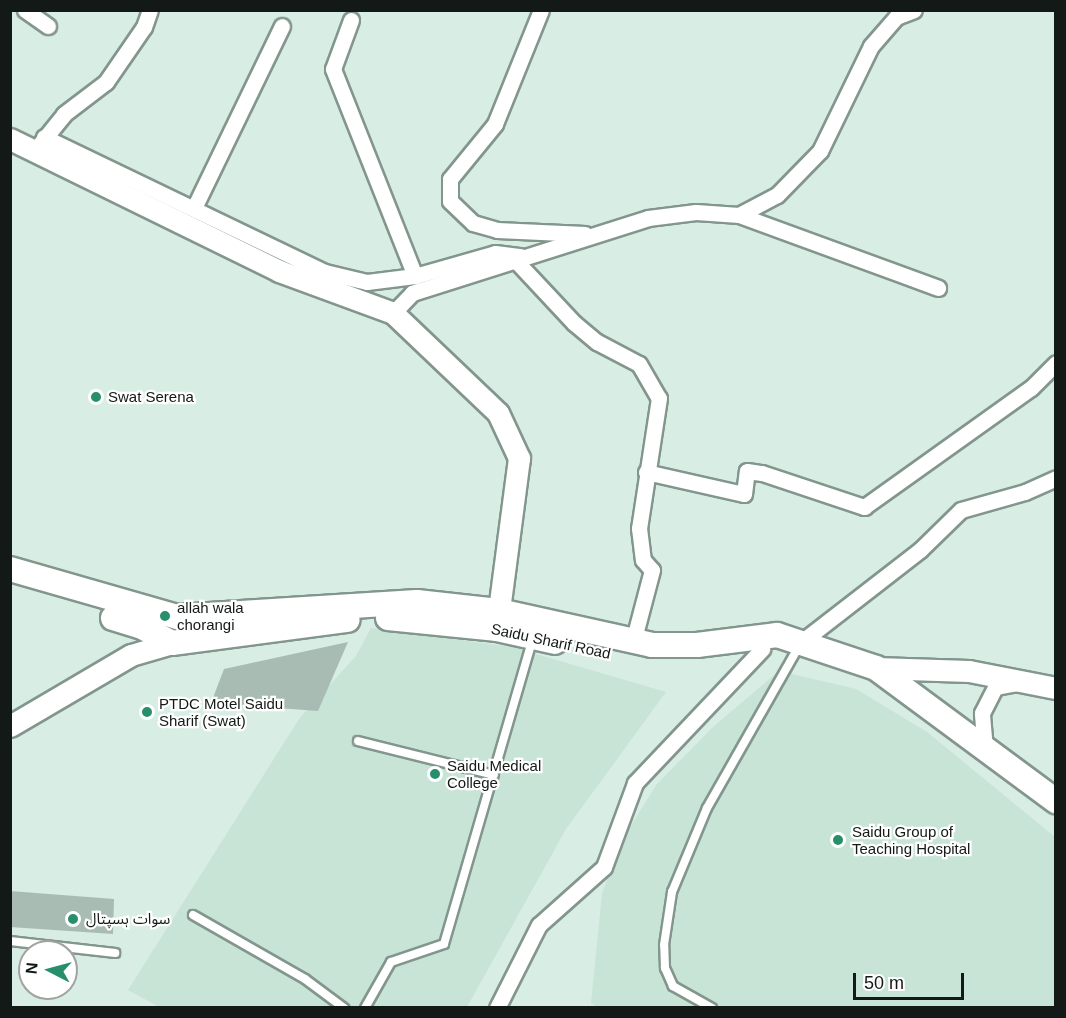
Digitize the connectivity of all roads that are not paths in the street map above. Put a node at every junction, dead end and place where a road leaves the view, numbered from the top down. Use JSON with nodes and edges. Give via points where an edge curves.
{"nodes":[{"id":1,"x":25,"y":10,"type":"edge"},
{"id":2,"x":150,"y":10,"type":"edge"},
{"id":3,"x":541,"y":10,"type":"edge"},
{"id":4,"x":914,"y":10,"type":"edge"},
{"id":5,"x":351,"y":20,"type":"dead end"},
{"id":6,"x":48,"y":26,"type":"dead end"},
{"id":7,"x":282,"y":26,"type":"dead end"},
{"id":8,"x":10,"y":139,"type":"edge"},
{"id":9,"x":40,"y":144,"type":"junction"},
{"id":10,"x":194,"y":208,"type":"junction"},
{"id":11,"x":739,"y":215,"type":"junction"},
{"id":12,"x":594,"y":235,"type":"junction"},
{"id":13,"x":520,"y":259,"type":"junction"},
{"id":14,"x":415,"y":276,"type":"junction"},
{"id":15,"x":938,"y":288,"type":"dead end"},
{"id":16,"x":393,"y":313,"type":"junction"},
{"id":17,"x":1056,"y":363,"type":"edge"},
{"id":18,"x":646,"y":472,"type":"junction"},
{"id":19,"x":1056,"y":478,"type":"edge"},
{"id":20,"x":10,"y":569,"type":"edge"},
{"id":21,"x":10,"y":584,"type":"edge"},
{"id":22,"x":345,"y":612,"type":"junction"},
{"id":23,"x":177,"y":617,"type":"junction"},
{"id":24,"x":498,"y":620,"type":"junction"},
{"id":25,"x":140,"y":626,"type":"junction"},
{"id":26,"x":534,"y":636,"type":"junction"},
{"id":27,"x":633,"y":642,"type":"junction"},
{"id":28,"x":172,"y":643,"type":"junction"},
{"id":29,"x":800,"y":643,"type":"junction"},
{"id":30,"x":762,"y":649,"type":"junction"},
{"id":31,"x":876,"y":668,"type":"junction"},
{"id":32,"x":1024,"y":681,"type":"junction"},
{"id":33,"x":1056,"y":688,"type":"edge"},
{"id":34,"x":10,"y":726,"type":"edge"},
{"id":35,"x":358,"y":741,"type":"dead end"},
{"id":36,"x":985,"y":749,"type":"junction"},
{"id":37,"x":494,"y":775,"type":"junction"},
{"id":38,"x":1056,"y":801,"type":"edge"},
{"id":39,"x":193,"y":915,"type":"dead end"},
{"id":40,"x":10,"y":941,"type":"edge"},
{"id":41,"x":115,"y":953,"type":"dead end"},
{"id":42,"x":344,"y":1008,"type":"edge"},
{"id":43,"x":365,"y":1008,"type":"edge"},
{"id":44,"x":497,"y":1008,"type":"edge"},
{"id":45,"x":712,"y":1008,"type":"edge"}],
"edges":[{"from":1,"to":6,"type":"street"},
{"from":2,"to":9,"type":"street","via":[[144,27],[106,82],[64,114]]},
{"from":3,"to":12,"type":"street","via":[[495,124],[450,179],[450,201],[473,224],[497,230]]},
{"from":4,"to":11,"type":"street","via":[[896,17],[871,46],[820,151],[777,195]]},
{"from":5,"to":14,"type":"street","via":[[333,69]]},
{"from":7,"to":10,"type":"street"},
{"from":8,"to":9,"type":"street"},
{"from":9,"to":10,"type":"street"},
{"from":9,"to":16,"type":"street","via":[[279,271]]},
{"from":10,"to":14,"type":"street","via":[[325,272],[367,282]]},
{"from":11,"to":12,"type":"street","via":[[696,212],[648,218]]},
{"from":11,"to":15,"type":"street"},
{"from":12,"to":13,"type":"street"},
{"from":13,"to":14,"type":"street","via":[[495,254]]},
{"from":13,"to":16,"type":"street","via":[[412,293]]},
{"from":13,"to":18,"type":"street","via":[[574,323],[597,342],[639,364],[659,398]]},
{"from":16,"to":24,"type":"street","via":[[498,413],[519,458]]},
{"from":17,"to":18,"type":"street","via":[[1030,388],[864,507],[762,473],[747,471],[744,494]]},
{"from":18,"to":27,"type":"street","via":[[639,528],[643,560],[652,570]]},
{"from":19,"to":29,"type":"street","via":[[1025,492],[961,510],[920,550]]},
{"from":20,"to":23,"type":"main road"},
{"from":21,"to":25,"type":"main road"},
{"from":22,"to":23,"type":"main road"},
{"from":22,"to":24,"type":"main road","via":[[417,602]]},
{"from":22,"to":28,"type":"main road"},
{"from":23,"to":25,"type":"main road"},
{"from":24,"to":26,"type":"main road","name":"Saidu Sharif Road"},
{"from":24,"to":27,"type":"main road"},
{"from":25,"to":28,"type":"main road"},
{"from":26,"to":30,"type":"main road","name":"Saidu Sharif Road","via":[[642,659],[705,658]]},
{"from":26,"to":37,"type":"lane"},
{"from":27,"to":29,"type":"main road","via":[[697,645],[777,635]]},
{"from":28,"to":34,"type":"street","via":[[131,655]]},
{"from":29,"to":30,"type":"main road","name":"Saidu Sharif Road"},
{"from":29,"to":31,"type":"main road","name":"Saidu Sharif Road"},
{"from":29,"to":45,"type":"lane","via":[[707,808],[672,892],[664,945],[665,968],[673,986]]},
{"from":30,"to":44,"type":"street","via":[[635,783],[604,867],[539,925]]},
{"from":31,"to":32,"type":"street","via":[[969,671]]},
{"from":31,"to":36,"type":"main road","name":"Saidu Sharif Road"},
{"from":32,"to":33,"type":"street"},
{"from":32,"to":36,"type":"street","via":[[994,687],[982,713]]},
{"from":35,"to":37,"type":"lane"},
{"from":36,"to":38,"type":"main road","name":"Saidu Sharif Road"},
{"from":37,"to":43,"type":"lane","via":[[444,944],[391,962]]},
{"from":39,"to":42,"type":"lane","via":[[305,979]]},
{"from":40,"to":41,"type":"lane"}]}
